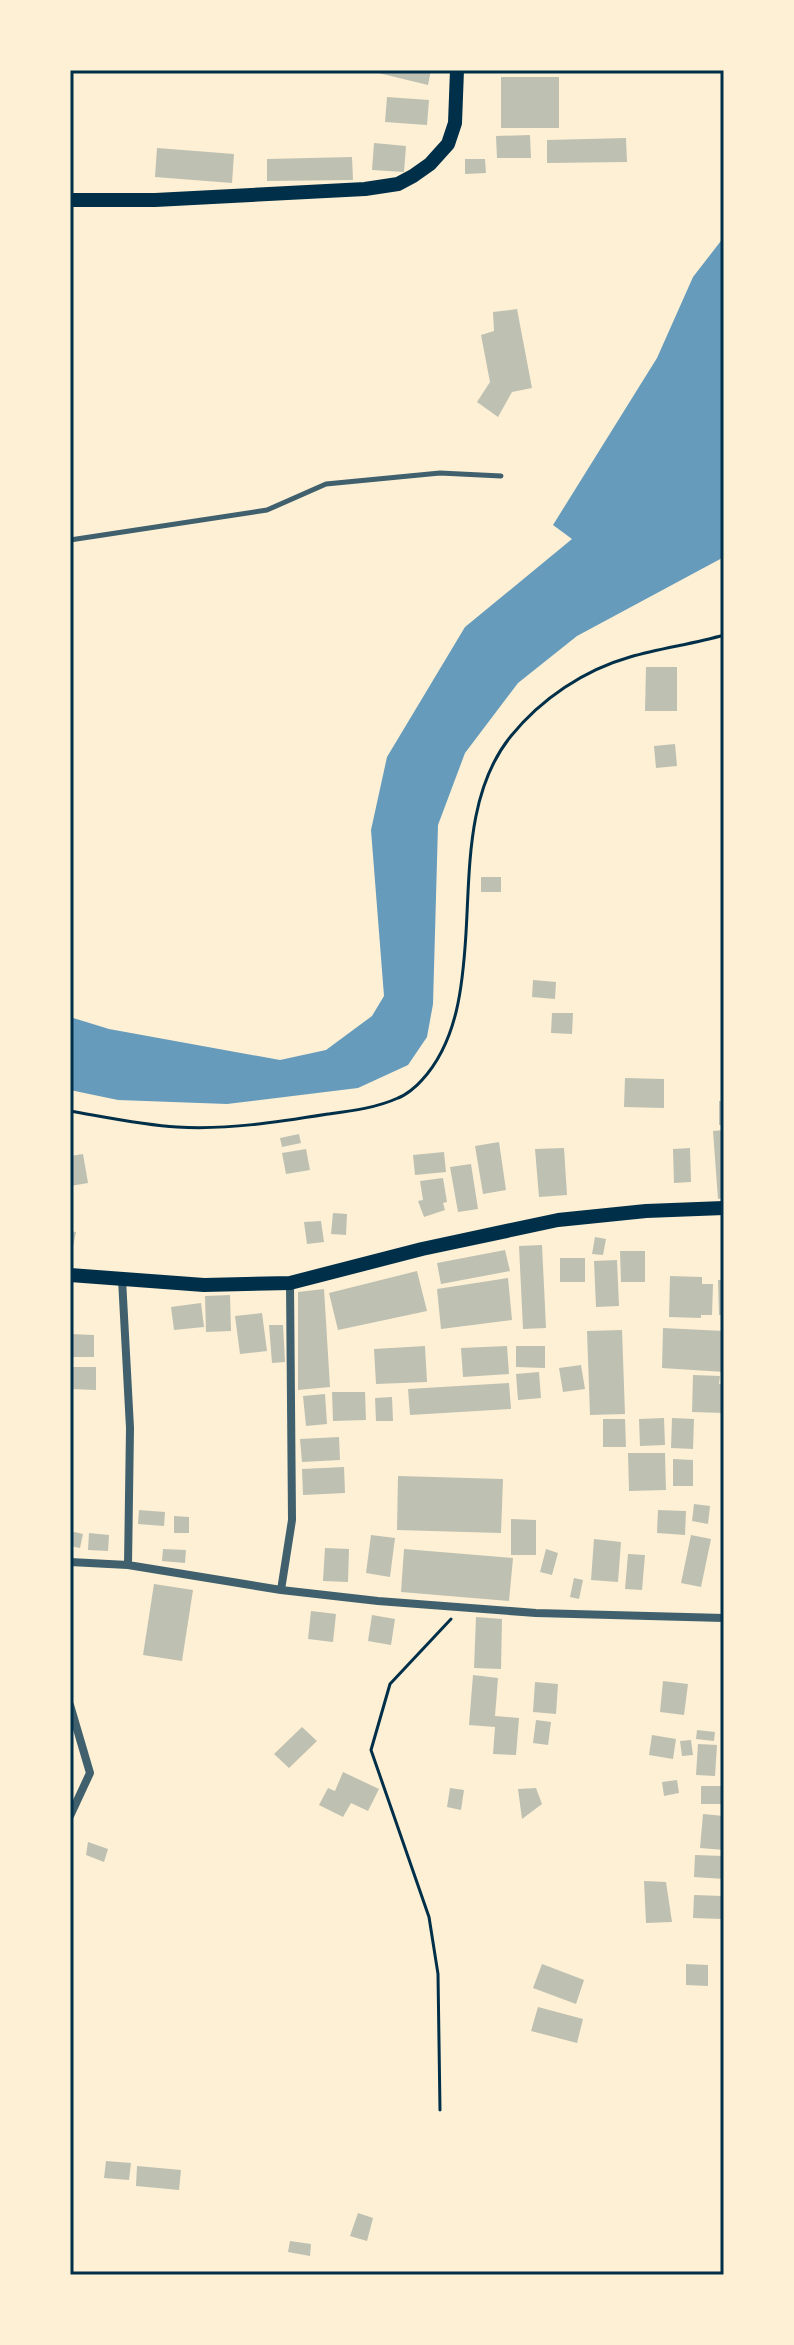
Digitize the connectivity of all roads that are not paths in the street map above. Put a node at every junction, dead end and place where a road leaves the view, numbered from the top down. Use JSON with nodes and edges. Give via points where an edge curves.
{"nodes":[{"id":1,"x":457,"y":70,"type":"edge"},
{"id":2,"x":70,"y":200,"type":"edge"},
{"id":3,"x":501,"y":476,"type":"dead end"},
{"id":4,"x":70,"y":540,"type":"edge"},
{"id":5,"x":724,"y":1208,"type":"edge"},
{"id":6,"x":70,"y":1275,"type":"edge"},
{"id":7,"x":122,"y":1279,"type":"junction"},
{"id":8,"x":290,"y":1283,"type":"junction"},
{"id":9,"x":70,"y":1562,"type":"edge"},
{"id":10,"x":128,"y":1565,"type":"junction"},
{"id":11,"x":281,"y":1590,"type":"junction"},
{"id":12,"x":724,"y":1618,"type":"edge"},
{"id":13,"x":70,"y":1705,"type":"edge"},
{"id":14,"x":71,"y":1808,"type":"edge"}],
"edges":[{"from":1,"to":2,"type":"main road","via":[[455,123],[448,144],[430,164],[398,184],[155,200]]},
{"from":3,"to":4,"type":"lane","via":[[440,473],[326,484],[267,510]]},
{"from":5,"to":8,"type":"main road","via":[[558,1220]]},
{"from":6,"to":7,"type":"main road"},
{"from":7,"to":8,"type":"main road","via":[[204,1285]]},
{"from":7,"to":10,"type":"street","via":[[130,1428]]},
{"from":8,"to":11,"type":"street","via":[[292,1520]]},
{"from":9,"to":10,"type":"street"},
{"from":10,"to":11,"type":"street"},
{"from":11,"to":12,"type":"street","via":[[462,1608]]},
{"from":13,"to":14,"type":"street","via":[[90,1773]]}]}
